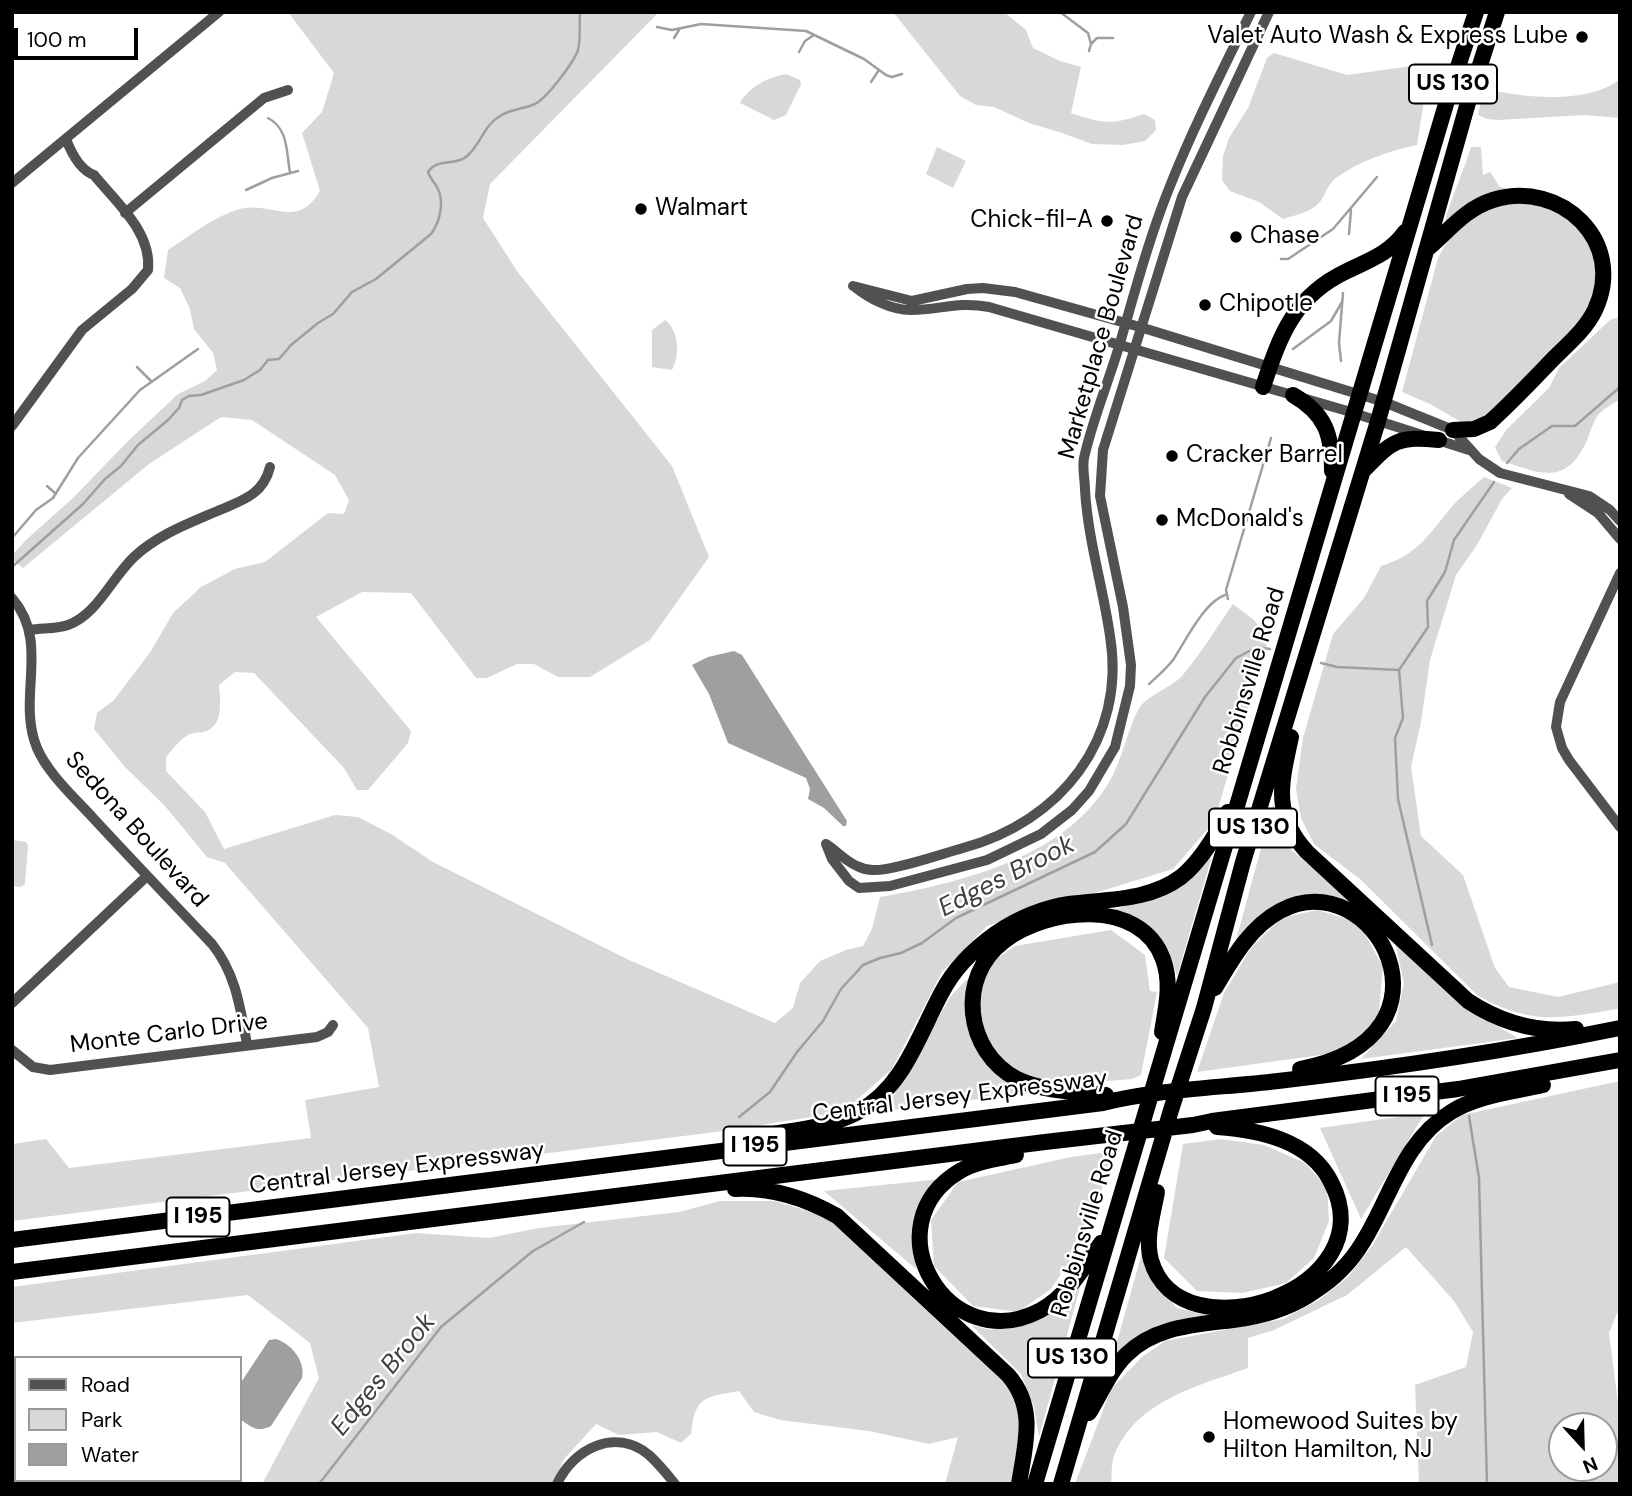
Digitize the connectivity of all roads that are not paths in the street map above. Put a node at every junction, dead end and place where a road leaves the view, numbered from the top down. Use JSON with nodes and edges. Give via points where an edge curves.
{"nodes":[{"id":1,"x":219,"y":12,"type":"edge"},
{"id":2,"x":1251,"y":12,"type":"edge"},
{"id":3,"x":1269,"y":12,"type":"edge"},
{"id":4,"x":1476,"y":12,"type":"edge"},
{"id":5,"x":1497,"y":12,"type":"edge"},
{"id":6,"x":288,"y":90,"type":"dead end"},
{"id":7,"x":66,"y":139,"type":"junction"},
{"id":8,"x":12,"y":183,"type":"edge"},
{"id":9,"x":125,"y":213,"type":"junction"},
{"id":10,"x":1412,"y":221,"type":"junction"},
{"id":11,"x":1426,"y":250,"type":"junction"},
{"id":12,"x":1125,"y":323,"type":"junction"},
{"id":13,"x":1140,"y":327,"type":"junction"},
{"id":14,"x":1119,"y":346,"type":"junction"},
{"id":15,"x":1133,"y":349,"type":"junction"},
{"id":16,"x":1269,"y":367,"type":"junction"},
{"id":17,"x":1263,"y":387,"type":"junction"},
{"id":18,"x":1293,"y":395,"type":"junction"},
{"id":19,"x":1360,"y":395,"type":"junction"},
{"id":20,"x":1384,"y":402,"type":"junction"},
{"id":21,"x":1355,"y":413,"type":"junction"},
{"id":22,"x":1378,"y":421,"type":"junction"},
{"id":23,"x":12,"y":426,"type":"edge"},
{"id":24,"x":1453,"y":430,"type":"junction"},
{"id":25,"x":1439,"y":440,"type":"junction"},
{"id":26,"x":1472,"y":451,"type":"junction"},
{"id":27,"x":270,"y":467,"type":"dead end"},
{"id":28,"x":1363,"y":471,"type":"junction"},
{"id":29,"x":1332,"y":489,"type":"junction"},
{"id":30,"x":1563,"y":491,"type":"junction"},
{"id":31,"x":1620,"y":521,"type":"edge"},
{"id":32,"x":1620,"y":539,"type":"edge"},
{"id":33,"x":1620,"y":573,"type":"edge"},
{"id":34,"x":12,"y":598,"type":"edge"},
{"id":35,"x":30,"y":630,"type":"junction"},
{"id":36,"x":1309,"y":649,"type":"junction"},
{"id":37,"x":1243,"y":786,"type":"junction"},
{"id":38,"x":1620,"y":827,"type":"edge"},
{"id":39,"x":147,"y":876,"type":"junction"},
{"id":40,"x":12,"y":1003,"type":"edge"},
{"id":41,"x":1204,"y":1008,"type":"junction"},
{"id":42,"x":1620,"y":1022,"type":"edge"},
{"id":43,"x":334,"y":1025,"type":"dead end"},
{"id":44,"x":1620,"y":1028,"type":"edge"},
{"id":45,"x":247,"y":1044,"type":"junction"},
{"id":46,"x":12,"y":1050,"type":"edge"},
{"id":47,"x":1620,"y":1062,"type":"edge"},
{"id":48,"x":1156,"y":1076,"type":"junction"},
{"id":49,"x":1205,"y":1087,"type":"junction"},
{"id":50,"x":1126,"y":1098,"type":"junction"},
{"id":51,"x":1193,"y":1125,"type":"junction"},
{"id":52,"x":1165,"y":1134,"type":"junction"},
{"id":53,"x":1115,"y":1136,"type":"junction"},
{"id":54,"x":384,"y":1193,"type":"junction"},
{"id":55,"x":565,"y":1202,"type":"junction"},
{"id":56,"x":1108,"y":1233,"type":"junction"},
{"id":57,"x":12,"y":1240,"type":"edge"},
{"id":58,"x":12,"y":1272,"type":"edge"},
{"id":59,"x":1078,"y":1429,"type":"junction"},
{"id":60,"x":557,"y":1484,"type":"edge"},
{"id":61,"x":675,"y":1484,"type":"edge"},
{"id":62,"x":1019,"y":1484,"type":"edge"},
{"id":63,"x":1035,"y":1484,"type":"edge"},
{"id":64,"x":1061,"y":1484,"type":"edge"}],
"edges":[{"from":1,"to":7,"type":"street"},
{"from":2,"to":12,"type":"street","name":"Marketplace Boulevard","via":[[1183,152]]},
{"from":3,"to":13,"type":"street","name":"Marketplace Boulevard","via":[[1182,197]]},
{"from":4,"to":10,"type":"highway","name":"Robbinsville Road","number":"US 130"},
{"from":5,"to":11,"type":"highway","name":"Robbinsville Road","number":"US 130"},
{"from":6,"to":9,"type":"street","via":[[264,98]]},
{"from":7,"to":8,"type":"street"},
{"from":7,"to":9,"type":"street"},
{"from":9,"to":23,"type":"street","via":[[148,249],[148,270],[82,330]]},
{"from":10,"to":16,"type":"highway","via":[[1390,249],[1337,276],[1303,303],[1283,330]]},
{"from":10,"to":19,"type":"highway","name":"Robbinsville Road","number":"US 130"},
{"from":11,"to":20,"type":"highway","name":"Robbinsville Road","number":"US 130"},
{"from":11,"to":24,"type":"highway","via":[[1472,209],[1494,200],[1527,196],[1558,204],[1579,219],[1594,239],[1602,264],[1600,297],[1583,328],[1490,422]]},
{"from":12,"to":13,"type":"street"},
{"from":12,"to":14,"type":"street","name":"Marketplace Boulevard"},
{"from":12,"to":14,"type":"street","via":[[999,289],[967,289],[912,301],[853,286],[896,308],[973,304]]},
{"from":13,"to":15,"type":"street","name":"Marketplace Boulevard"},
{"from":13,"to":16,"type":"street"},
{"from":14,"to":15,"type":"street"},
{"from":14,"to":15,"type":"street","name":"Marketplace Boulevard","via":[[1083,461],[1087,525],[1113,665],[1106,715],[1090,756],[1075,778],[1031,818],[982,843],[872,870],[846,861],[827,844],[832,859],[859,888],[890,886],[987,860],[1041,834],[1073,810],[1115,747],[1131,665],[1100,496],[1103,450]]},
{"from":15,"to":17,"type":"street"},
{"from":16,"to":17,"type":"highway"},
{"from":16,"to":19,"type":"street"},
{"from":17,"to":18,"type":"street"},
{"from":18,"to":21,"type":"street"},
{"from":18,"to":29,"type":"highway","via":[[1309,404],[1329,434]]},
{"from":19,"to":20,"type":"street"},
{"from":19,"to":21,"type":"highway","name":"Robbinsville Road","number":"US 130"},
{"from":20,"to":22,"type":"highway","name":"Robbinsville Road","number":"US 130"},
{"from":20,"to":24,"type":"street"},
{"from":21,"to":22,"type":"street"},
{"from":21,"to":29,"type":"highway","name":"Robbinsville Road","number":"US 130"},
{"from":22,"to":25,"type":"street"},
{"from":22,"to":28,"type":"highway","name":"Robbinsville Road","number":"US 130"},
{"from":24,"to":26,"type":"street"},
{"from":25,"to":26,"type":"street"},
{"from":25,"to":28,"type":"highway","via":[[1414,437],[1395,442]]},
{"from":26,"to":30,"type":"street","via":[[1500,473]]},
{"from":27,"to":35,"type":"street","via":[[266,481],[254,494],[146,547],[78,621]]},
{"from":28,"to":36,"type":"highway","name":"Robbinsville Road","number":"US 130"},
{"from":29,"to":37,"type":"highway","name":"Robbinsville Road","number":"US 130"},
{"from":30,"to":31,"type":"street","via":[[1589,496]]},
{"from":30,"to":32,"type":"street","via":[[1598,513]]},
{"from":33,"to":38,"type":"street","via":[[1560,702],[1556,727],[1569,760]]},
{"from":34,"to":35,"type":"street","name":"Sedona Boulevard"},
{"from":35,"to":39,"type":"street","name":"Sedona Boulevard","via":[[29,716],[39,752]]},
{"from":36,"to":41,"type":"highway","name":"Robbinsville Road","number":"US 130","via":[[1242,863]]},
{"from":36,"to":42,"type":"highway","via":[[1280,794],[1286,820],[1298,842],[1481,1010],[1513,1024],[1548,1030]]},
{"from":37,"to":48,"type":"highway","name":"Robbinsville Road","number":"US 130"},
{"from":37,"to":54,"type":"highway","via":[[1196,862],[1169,885],[1138,896],[1047,909],[1012,924],[981,945],[943,990],[895,1082],[857,1113],[828,1124],[715,1144]]},
{"from":39,"to":40,"type":"street"},
{"from":39,"to":45,"type":"street","name":"Sedona Boulevard","via":[[226,961],[238,994]]},
{"from":41,"to":49,"type":"highway","via":[[1246,941],[1291,906],[1329,904],[1354,914],[1375,932],[1388,953],[1392,991],[1385,1016],[1372,1036],[1352,1052],[1315,1066]]},
{"from":41,"to":52,"type":"highway","name":"Robbinsville Road","number":"US 130"},
{"from":43,"to":45,"type":"street","name":"Monte Carlo Drive","via":[[317,1037]]},
{"from":44,"to":49,"type":"highway","name":"Central Jersey Expressway","number":"I 195","via":[[1453,1058]]},
{"from":45,"to":46,"type":"street","name":"Monte Carlo Drive","via":[[50,1070],[33,1067]]},
{"from":47,"to":51,"type":"highway","number":"I 195"},
{"from":47,"to":59,"type":"highway","via":[[1575,1078],[1479,1099],[1439,1119],[1408,1155],[1363,1243],[1328,1282],[1272,1312],[1177,1328],[1150,1338],[1117,1365]]},
{"from":48,"to":50,"type":"highway","via":[[1168,977],[1146,934],[1126,921],[1085,915],[1051,920],[1003,941],[985,961],[973,996],[975,1028],[989,1055],[1028,1083]]},
{"from":48,"to":56,"type":"highway","name":"Robbinsville Road","number":"US 130"},
{"from":49,"to":50,"type":"highway","name":"Central Jersey Expressway","number":"I 195"},
{"from":50,"to":54,"type":"highway","name":"Central Jersey Expressway","number":"I 195"},
{"from":51,"to":52,"type":"highway","via":[[1276,1138],[1307,1154],[1326,1172],[1337,1197],[1338,1236],[1327,1261],[1308,1280],[1279,1297],[1230,1307],[1200,1305],[1168,1288],[1154,1268],[1149,1246]]},
{"from":51,"to":53,"type":"highway","number":"I 195"},
{"from":52,"to":59,"type":"highway","name":"Robbinsville Road","number":"US 130"},
{"from":53,"to":55,"type":"highway","number":"I 195"},
{"from":53,"to":56,"type":"highway","via":[[980,1162],[959,1171],[932,1198],[922,1220],[920,1245],[930,1280],[947,1300],[969,1314],[1006,1320],[1052,1303]]},
{"from":54,"to":57,"type":"highway","name":"Central Jersey Expressway","number":"I 195"},
{"from":55,"to":58,"type":"highway","number":"I 195"},
{"from":55,"to":62,"type":"highway","via":[[747,1189],[784,1193],[837,1216],[1016,1383],[1027,1413]]},
{"from":56,"to":63,"type":"highway","name":"Robbinsville Road","number":"US 130"},
{"from":59,"to":64,"type":"highway","name":"Robbinsville Road","number":"US 130"},
{"from":60,"to":61,"type":"street","via":[[578,1455],[597,1445],[617,1443],[649,1455]]}]}
